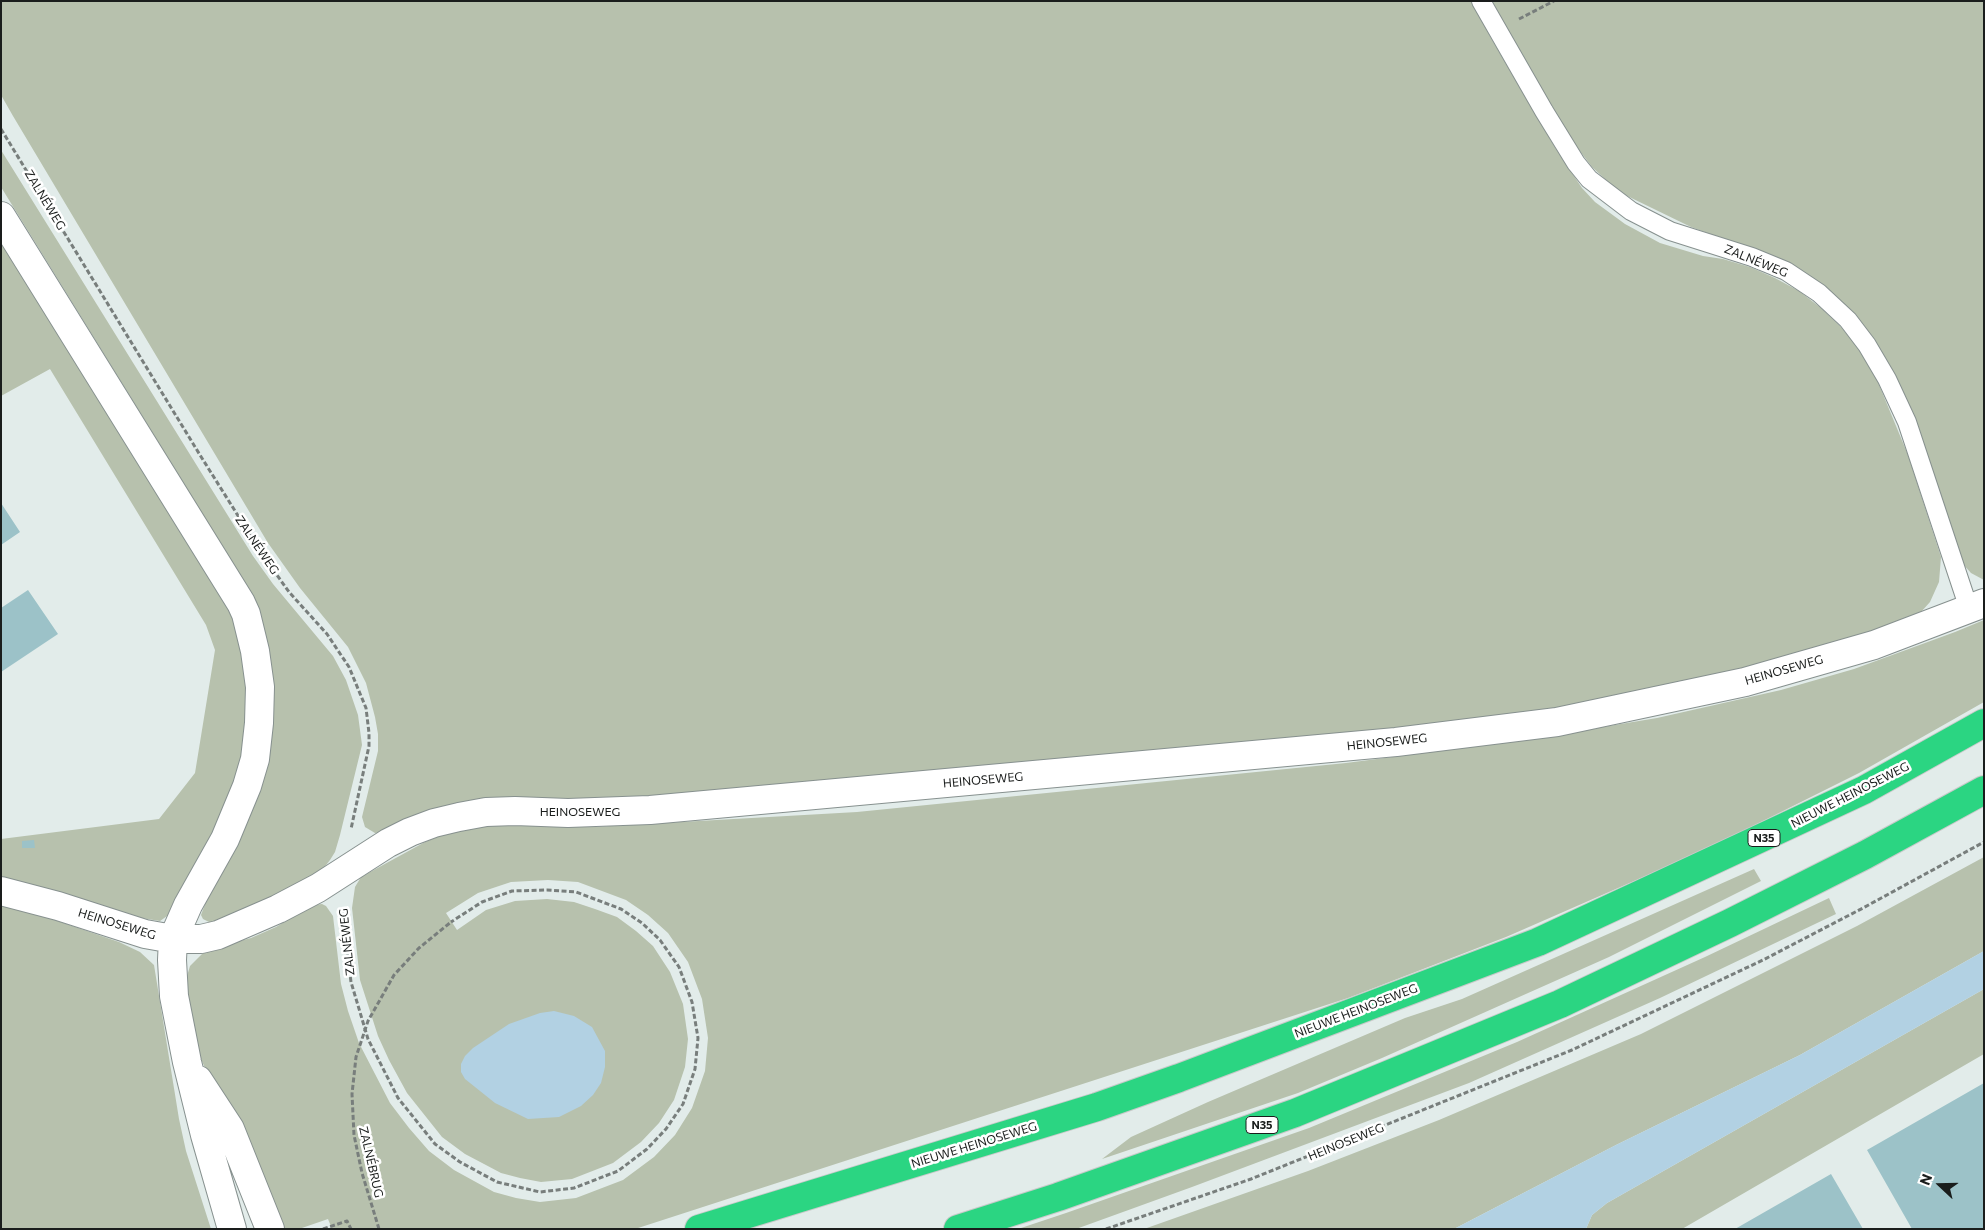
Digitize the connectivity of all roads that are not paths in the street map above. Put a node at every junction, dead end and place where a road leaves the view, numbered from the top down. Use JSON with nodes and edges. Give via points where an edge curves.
{"nodes":[{"id":1,"x":1481,"y":1,"type":"edge"},
{"id":2,"x":1,"y":216,"type":"edge"},
{"id":3,"x":1976,"y":606,"type":"edge"},
{"id":4,"x":1984,"y":723,"type":"edge"},
{"id":5,"x":1984,"y":790,"type":"edge"},
{"id":6,"x":1,"y":890,"type":"edge"},
{"id":7,"x":173,"y":939,"type":"junction"},
{"id":8,"x":186,"y":1062,"type":"junction"},
{"id":9,"x":232,"y":1229,"type":"edge"},
{"id":10,"x":270,"y":1229,"type":"edge"},
{"id":11,"x":699,"y":1229,"type":"edge"},
{"id":12,"x":958,"y":1229,"type":"edge"}],
"edges":[{"from":1,"to":3,"type":"lane","name":"ZALNÉWEG","via":[[1576,163],[1589,179],[1631,211],[1670,231],[1786,271],[1819,293],[1848,320],[1887,379]]},
{"from":2,"to":7,"type":"street","via":[[241,603],[255,651],[260,687],[259,723],[248,786],[225,839]]},
{"from":3,"to":7,"type":"street","name":"HEINOSEWEG","via":[[1874,645],[1745,682],[1557,722],[1396,742],[650,810],[486,812],[434,823],[410,832],[278,909],[218,936]]},
{"from":4,"to":11,"type":"highway","name":"NIEUWE HEINOSEWEG","number":"N35","via":[[1864,790],[1538,942],[1106,1104]]},
{"from":5,"to":12,"type":"highway","number":"N35","via":[[1730,924],[1560,1004],[1295,1113]]},
{"from":6,"to":7,"type":"street","name":"HEINOSEWEG","via":[[145,934]]},
{"from":7,"to":8,"type":"street","via":[[174,996]]},
{"from":8,"to":9,"type":"street"},
{"from":8,"to":10,"type":"street","via":[[230,1129]]}]}
